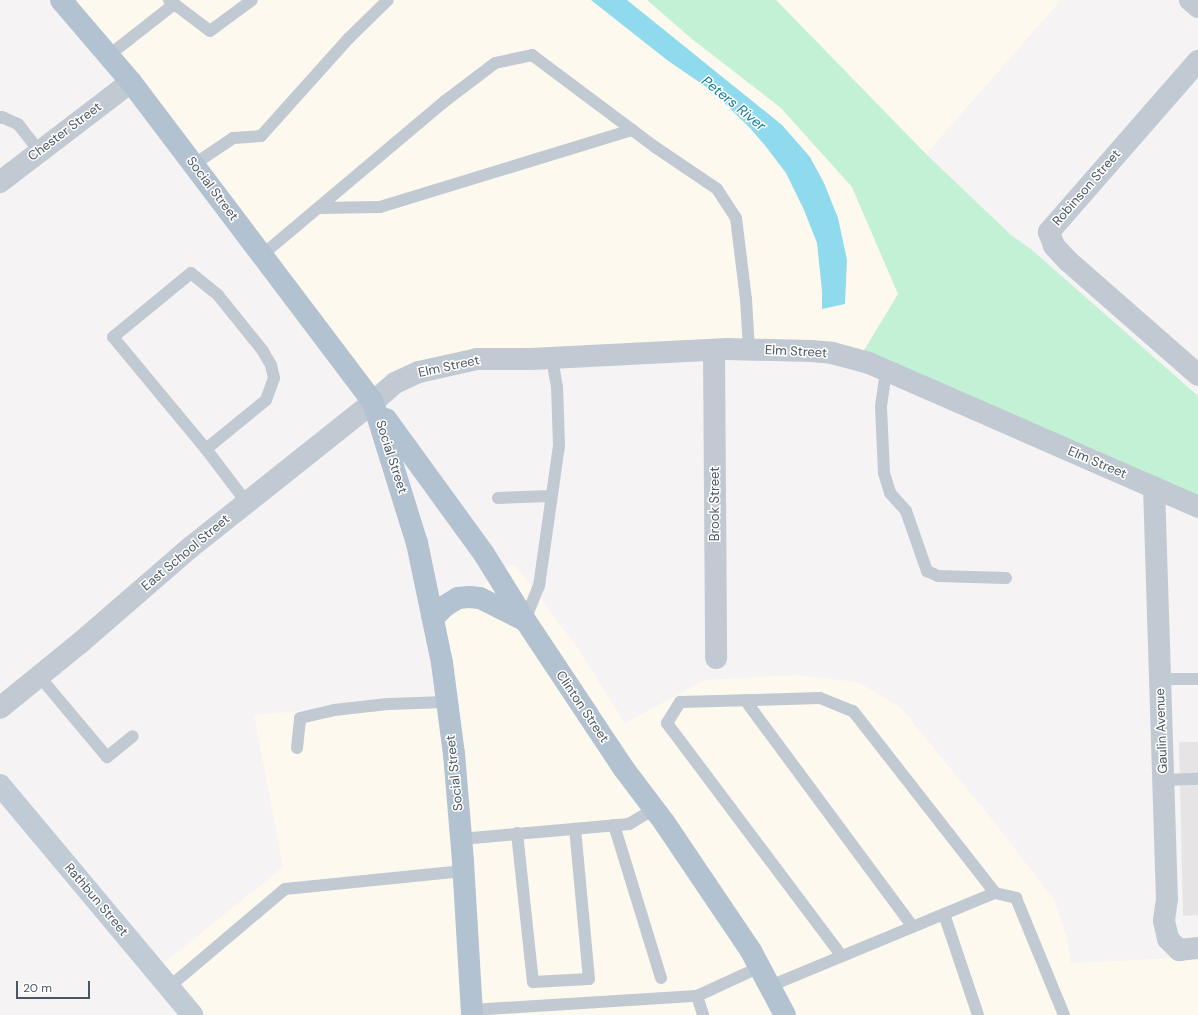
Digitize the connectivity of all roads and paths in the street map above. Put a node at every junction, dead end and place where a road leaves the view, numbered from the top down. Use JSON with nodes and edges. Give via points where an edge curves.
{"nodes":[{"id":1,"x":61,"y":0,"type":"edge"},
{"id":2,"x":252,"y":0,"type":"edge"},
{"id":3,"x":388,"y":0,"type":"edge"},
{"id":4,"x":1190,"y":0,"type":"edge"},
{"id":5,"x":171,"y":2,"type":"edge"},
{"id":6,"x":1198,"y":7,"type":"edge"},
{"id":7,"x":108,"y":56,"type":"junction"},
{"id":8,"x":1198,"y":61,"type":"edge"},
{"id":9,"x":131,"y":82,"type":"junction"},
{"id":10,"x":0,"y":118,"type":"edge"},
{"id":11,"x":632,"y":130,"type":"junction"},
{"id":12,"x":40,"y":152,"type":"junction"},
{"id":13,"x":193,"y":164,"type":"junction"},
{"id":14,"x":0,"y":182,"type":"edge"},
{"id":15,"x":319,"y":208,"type":"junction"},
{"id":16,"x":262,"y":255,"type":"junction"},
{"id":17,"x":749,"y":349,"type":"junction"},
{"id":18,"x":714,"y":350,"type":"junction"},
{"id":19,"x":552,"y":358,"type":"junction"},
{"id":20,"x":886,"y":371,"type":"junction"},
{"id":21,"x":1198,"y":375,"type":"edge"},
{"id":22,"x":374,"y":402,"type":"junction"},
{"id":23,"x":206,"y":450,"type":"junction"},
{"id":24,"x":1154,"y":487,"type":"junction"},
{"id":25,"x":551,"y":496,"type":"junction"},
{"id":26,"x":498,"y":498,"type":"dead end"},
{"id":27,"x":247,"y":503,"type":"junction"},
{"id":28,"x":1198,"y":507,"type":"edge"},
{"id":29,"x":1006,"y":578,"type":"dead end"},
{"id":30,"x":433,"y":618,"type":"junction"},
{"id":31,"x":525,"y":620,"type":"junction"},
{"id":32,"x":716,"y":658,"type":"dead end"},
{"id":33,"x":39,"y":676,"type":"junction"},
{"id":34,"x":1160,"y":679,"type":"junction"},
{"id":35,"x":1198,"y":679,"type":"edge"},
{"id":36,"x":745,"y":700,"type":"junction"},
{"id":37,"x":447,"y":702,"type":"junction"},
{"id":38,"x":0,"y":708,"type":"edge"},
{"id":39,"x":133,"y":736,"type":"dead end"},
{"id":40,"x":297,"y":748,"type":"dead end"},
{"id":41,"x":1198,"y":779,"type":"edge"},
{"id":42,"x":1163,"y":780,"type":"junction"},
{"id":43,"x":0,"y":785,"type":"edge"},
{"id":44,"x":654,"y":809,"type":"junction"},
{"id":45,"x":614,"y":825,"type":"junction"},
{"id":46,"x":575,"y":829,"type":"junction"},
{"id":47,"x":517,"y":834,"type":"junction"},
{"id":48,"x":461,"y":839,"type":"junction"},
{"id":49,"x":463,"y":871,"type":"junction"},
{"id":50,"x":996,"y":893,"type":"junction"},
{"id":51,"x":944,"y":914,"type":"junction"},
{"id":52,"x":912,"y":927,"type":"junction"},
{"id":53,"x":1198,"y":948,"type":"edge"},
{"id":54,"x":842,"y":955,"type":"junction"},
{"id":55,"x":765,"y":977,"type":"junction"},
{"id":56,"x":661,"y":978,"type":"dead end"},
{"id":57,"x":169,"y":987,"type":"junction"},
{"id":58,"x":698,"y":996,"type":"junction"},
{"id":59,"x":504,"y":1012,"type":"edge"},
{"id":60,"x":472,"y":1013,"type":"edge"},
{"id":61,"x":192,"y":1015,"type":"edge"},
{"id":62,"x":703,"y":1015,"type":"edge"},
{"id":63,"x":785,"y":1015,"type":"edge"},
{"id":64,"x":978,"y":1015,"type":"edge"},
{"id":65,"x":1064,"y":1015,"type":"edge"}],
"edges":[{"from":1,"to":7,"type":"main road","name":"Social Street"},
{"from":2,"to":5,"type":"lane","via":[[210,31]]},
{"from":3,"to":13,"type":"lane","via":[[349,38],[262,136],[233,138]]},
{"from":4,"to":6,"type":"street"},
{"from":5,"to":7,"type":"lane"},
{"from":7,"to":9,"type":"main road","name":"Social Street"},
{"from":8,"to":21,"type":"street","name":"Robinson Street","via":[[1049,232],[1054,246],[1068,261]]},
{"from":9,"to":12,"type":"street","name":"Chester Street"},
{"from":9,"to":13,"type":"main road","name":"Social Street"},
{"from":10,"to":12,"type":"lane","via":[[18,124]]},
{"from":11,"to":15,"type":"lane","via":[[380,207]]},
{"from":11,"to":15,"type":"lane","via":[[532,55],[495,63],[445,101]]},
{"from":11,"to":17,"type":"lane","via":[[717,189],[736,218]]},
{"from":12,"to":14,"type":"street","name":"Chester Street"},
{"from":13,"to":16,"type":"main road","name":"Social Street"},
{"from":15,"to":16,"type":"lane"},
{"from":16,"to":22,"type":"main road","name":"Social Street"},
{"from":17,"to":18,"type":"street","name":"Elm Street"},
{"from":17,"to":20,"type":"street","name":"Elm Street","via":[[832,353],[869,363]]},
{"from":18,"to":19,"type":"street","name":"Elm Street"},
{"from":18,"to":32,"type":"street","name":"Brook Street"},
{"from":19,"to":22,"type":"street","name":"Elm Street","via":[[477,359],[419,372],[395,383]]},
{"from":19,"to":25,"type":"lane","via":[[557,387],[559,446]]},
{"from":20,"to":24,"type":"street","name":"Elm Street"},
{"from":20,"to":29,"type":"lane","via":[[882,408],[884,473],[890,492],[906,511],[927,571],[938,576]]},
{"from":22,"to":27,"type":"street","name":"East School Street"},
{"from":22,"to":30,"type":"main road","name":"Social Street","via":[[418,543]]},
{"from":22,"to":31,"type":"main road","name":"Clinton Street","via":[[484,554]]},
{"from":23,"to":23,"type":"lane","via":[[113,337],[190,273],[218,296],[258,345],[271,365],[274,378],[266,400]]},
{"from":23,"to":27,"type":"lane"},
{"from":24,"to":28,"type":"street","name":"Elm Street"},
{"from":24,"to":34,"type":"street","name":"Gaulin Avenue"},
{"from":25,"to":26,"type":"lane"},
{"from":25,"to":31,"type":"lane","via":[[539,586]]},
{"from":27,"to":33,"type":"street","name":"East School Street"},
{"from":30,"to":31,"type":"main road","via":[[458,598],[469,597],[480,598]]},
{"from":30,"to":37,"type":"main road","name":"Social Street"},
{"from":31,"to":44,"type":"main road","name":"Clinton Street","via":[[624,769]]},
{"from":33,"to":38,"type":"street","name":"East School Street"},
{"from":33,"to":39,"type":"lane","via":[[107,757]]},
{"from":34,"to":35,"type":"lane"},
{"from":34,"to":42,"type":"street","name":"Gaulin Avenue"},
{"from":36,"to":50,"type":"lane","via":[[820,698],[853,711]]},
{"from":36,"to":52,"type":"lane"},
{"from":36,"to":54,"type":"lane","via":[[680,702],[667,723]]},
{"from":37,"to":40,"type":"lane","via":[[334,710],[300,718]]},
{"from":37,"to":48,"type":"main road","name":"Social Street"},
{"from":41,"to":42,"type":"lane"},
{"from":42,"to":53,"type":"street","name":"Gaulin Avenue","via":[[1167,899],[1165,927],[1168,939],[1179,950]]},
{"from":43,"to":57,"type":"main road","name":"Rathbun Street"},
{"from":44,"to":45,"type":"lane","via":[[629,824]]},
{"from":44,"to":55,"type":"main road","name":"Clinton Street","via":[[751,951]]},
{"from":45,"to":46,"type":"lane"},
{"from":45,"to":56,"type":"lane"},
{"from":46,"to":47,"type":"lane"},
{"from":46,"to":47,"type":"lane","via":[[590,979],[533,982]]},
{"from":47,"to":48,"type":"lane"},
{"from":48,"to":49,"type":"main road","name":"Social Street"},
{"from":49,"to":57,"type":"lane","via":[[285,889]]},
{"from":49,"to":60,"type":"main road","name":"Social Street"},
{"from":50,"to":51,"type":"lane"},
{"from":50,"to":65,"type":"lane","via":[[1016,898]]},
{"from":51,"to":52,"type":"lane"},
{"from":51,"to":64,"type":"lane"},
{"from":52,"to":54,"type":"lane"},
{"from":54,"to":55,"type":"lane"},
{"from":55,"to":58,"type":"lane"},
{"from":55,"to":63,"type":"main road","name":"Clinton Street"},
{"from":57,"to":61,"type":"main road","name":"Rathbun Street"},
{"from":58,"to":59,"type":"lane"},
{"from":58,"to":62,"type":"lane"},
{"from":59,"to":60,"type":"lane"}]}
